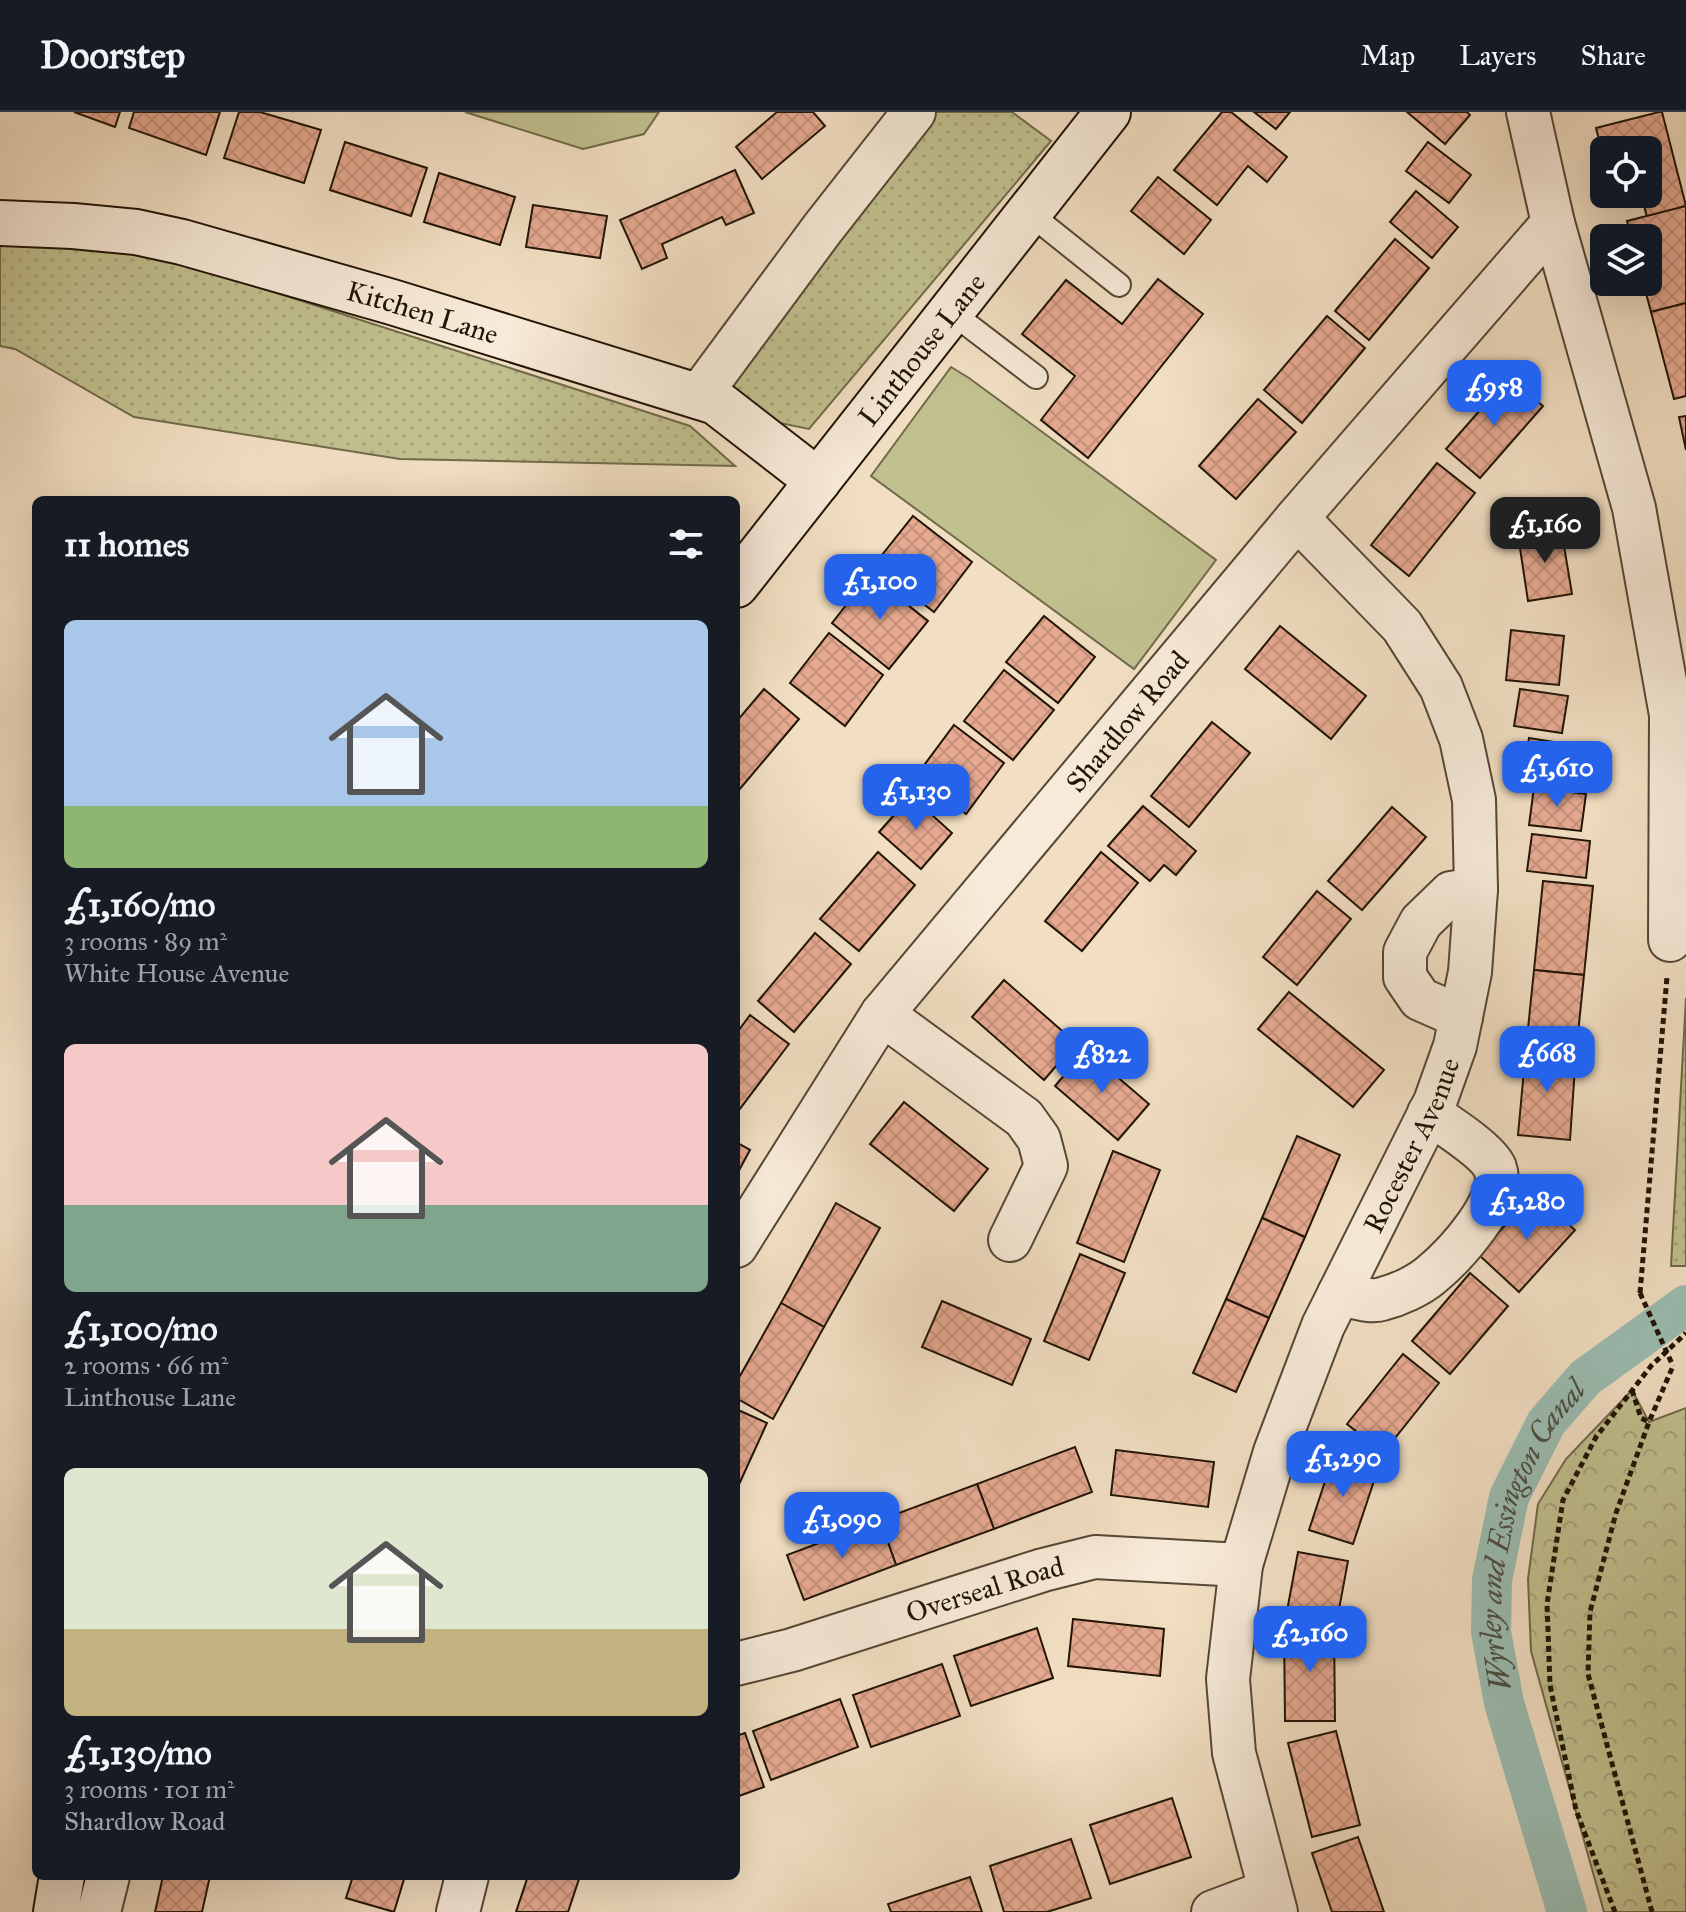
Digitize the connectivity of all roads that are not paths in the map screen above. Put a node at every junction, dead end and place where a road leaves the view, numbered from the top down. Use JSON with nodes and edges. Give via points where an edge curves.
{"nodes":[{"id":1,"x":914,"y":112,"type":"edge"},
{"id":2,"x":1108,"y":112,"type":"edge"},
{"id":3,"x":1528,"y":112,"type":"edge"},
{"id":4,"x":1029,"y":213,"type":"junction"},
{"id":5,"x":0,"y":223,"type":"edge"},
{"id":6,"x":1553,"y":223,"type":"junction"},
{"id":7,"x":1119,"y":285,"type":"dead end"},
{"id":8,"x":951,"y":312,"type":"junction"},
{"id":9,"x":1036,"y":377,"type":"dead end"},
{"id":10,"x":698,"y":397,"type":"junction"},
{"id":11,"x":818,"y":481,"type":"junction"},
{"id":12,"x":1297,"y":518,"type":"junction"},
{"id":13,"x":740,"y":580,"type":"edge"},
{"id":14,"x":1678,"y":713,"type":"edge"},
{"id":15,"x":1476,"y":889,"type":"junction"},
{"id":16,"x":1670,"y":940,"type":"road end"},
{"id":17,"x":882,"y":1014,"type":"junction"},
{"id":18,"x":1461,"y":1017,"type":"junction"},
{"id":19,"x":1429,"y":1113,"type":"junction"},
{"id":20,"x":740,"y":1240,"type":"edge"},
{"id":21,"x":1010,"y":1240,"type":"dead end"},
{"id":22,"x":1339,"y":1294,"type":"junction"},
{"id":23,"x":1241,"y":1565,"type":"junction"},
{"id":24,"x":740,"y":1663,"type":"edge"},
{"id":25,"x":61,"y":1880,"type":"edge"},
{"id":26,"x":107,"y":1880,"type":"edge"},
{"id":27,"x":466,"y":1880,"type":"edge"},
{"id":28,"x":1273,"y":1901,"type":"edge"},
{"id":29,"x":56,"y":1912,"type":"edge"},
{"id":30,"x":99,"y":1912,"type":"edge"},
{"id":31,"x":458,"y":1912,"type":"edge"},
{"id":32,"x":1213,"y":1912,"type":"edge"}],
"edges":[{"from":1,"to":10,"type":"street"},
{"from":2,"to":4,"type":"street","name":"Linthouse Lane"},
{"from":3,"to":6,"type":"street"},
{"from":4,"to":7,"type":"lane"},
{"from":4,"to":8,"type":"street","name":"Linthouse Lane"},
{"from":5,"to":10,"type":"street","name":"Kitchen Lane","via":[[136,232],[182,242]]},
{"from":6,"to":12,"type":"street","name":"Shardlow Road"},
{"from":6,"to":14,"type":"street","via":[[1634,508]]},
{"from":8,"to":9,"type":"lane"},
{"from":8,"to":11,"type":"street","name":"Linthouse Lane"},
{"from":10,"to":11,"type":"street","name":"Kitchen Lane","via":[[716,402]]},
{"from":11,"to":13,"type":"street","name":"Linthouse Lane"},
{"from":12,"to":15,"type":"street","name":"Rocester Avenue","via":[[1402,626],[1441,687],[1461,739],[1474,800]]},
{"from":12,"to":17,"type":"street","name":"Shardlow Road"},
{"from":14,"to":16,"type":"street"},
{"from":15,"to":18,"type":"street","name":"Rocester Avenue"},
{"from":15,"to":18,"type":"street","via":[[1451,893],[1421,922],[1405,952],[1405,977],[1420,999]]},
{"from":17,"to":20,"type":"street","name":"Shardlow Road"},
{"from":17,"to":21,"type":"street","via":[[1024,1118],[1039,1139],[1046,1166]]},
{"from":18,"to":19,"type":"street","name":"Rocester Avenue"},
{"from":19,"to":22,"type":"street","name":"Rocester Avenue"},
{"from":19,"to":22,"type":"street","via":[[1475,1145],[1495,1167],[1497,1189],[1481,1219],[1429,1277],[1378,1301]]},
{"from":22,"to":23,"type":"street","name":"Rocester Avenue","via":[[1275,1452]]},
{"from":23,"to":24,"type":"street","name":"Overseal Road","via":[[1095,1557]]},
{"from":23,"to":28,"type":"street","name":"Rocester Avenue","via":[[1228,1679],[1234,1753]]},
{"from":25,"to":29,"type":"street"},
{"from":26,"to":30,"type":"street"},
{"from":27,"to":31,"type":"street"},
{"from":28,"to":32,"type":"street"}]}
